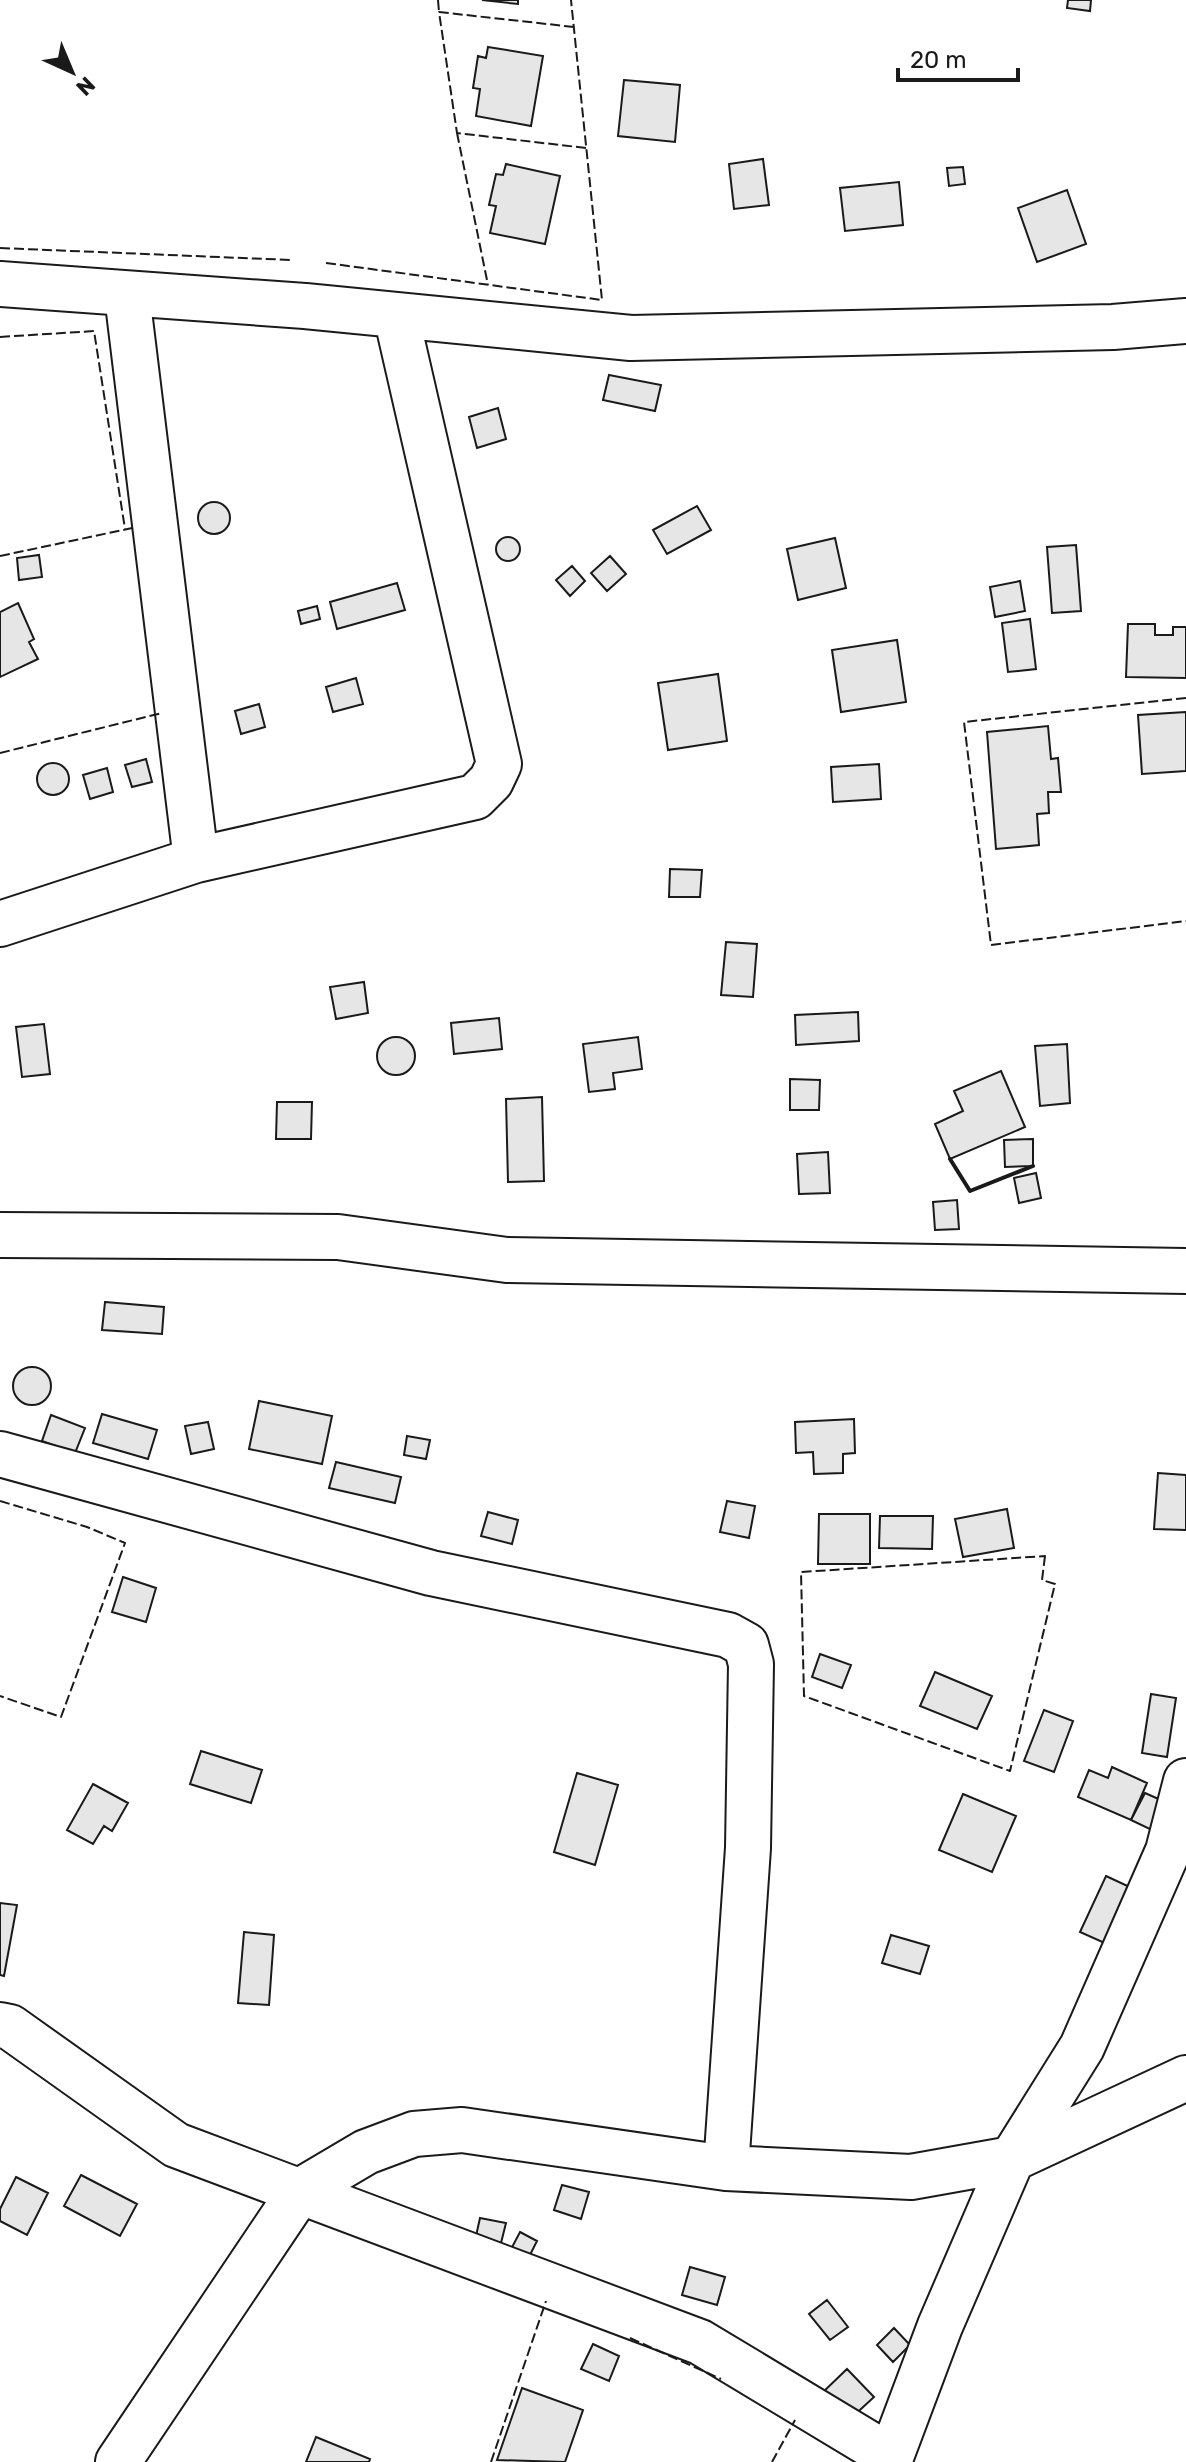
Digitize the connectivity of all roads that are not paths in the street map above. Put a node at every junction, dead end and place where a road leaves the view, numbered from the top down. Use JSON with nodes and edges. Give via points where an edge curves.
{"nodes":[{"id":1,"x":0,"y":284,"type":"edge"},
{"id":2,"x":127,"y":295,"type":"junction"},
{"id":3,"x":396,"y":315,"type":"junction"},
{"id":4,"x":1186,"y":321,"type":"edge"},
{"id":5,"x":196,"y":860,"type":"junction"},
{"id":6,"x":0,"y":924,"type":"edge"},
{"id":7,"x":0,"y":1235,"type":"edge"},
{"id":8,"x":1186,"y":1271,"type":"edge"},
{"id":9,"x":0,"y":1454,"type":"edge"},
{"id":10,"x":1186,"y":1781,"type":"edge"},
{"id":11,"x":0,"y":2025,"type":"edge"},
{"id":12,"x":1186,"y":2078,"type":"edge"},
{"id":13,"x":1012,"y":2159,"type":"junction"},
{"id":14,"x":726,"y":2168,"type":"junction"},
{"id":15,"x":300,"y":2191,"type":"junction"},
{"id":16,"x":890,"y":2459,"type":"edge"},
{"id":17,"x":118,"y":2462,"type":"edge"}],
"edges":[{"from":1,"to":2,"type":"street"},
{"from":2,"to":3,"type":"street"},
{"from":2,"to":5,"type":"street"},
{"from":3,"to":4,"type":"street","via":[[631,338]]},
{"from":3,"to":5,"type":"street","via":[[499,764],[475,797]]},
{"from":5,"to":6,"type":"street"},
{"from":7,"to":8,"type":"street","via":[[338,1237],[507,1260]]},
{"from":9,"to":14,"type":"street","via":[[431,1573],[728,1635],[746,1645],[751,1664],[748,1848]]},
{"from":10,"to":13,"type":"street","via":[[1168,1851],[1082,2047]]},
{"from":11,"to":15,"type":"street","via":[[176,2145]]},
{"from":12,"to":13,"type":"street"},
{"from":13,"to":14,"type":"street","via":[[911,2177]]},
{"from":13,"to":16,"type":"street"},
{"from":14,"to":15,"type":"street","via":[[462,2130],[414,2134],[366,2152]]},
{"from":15,"to":16,"type":"street","via":[[700,2342]]},
{"from":15,"to":17,"type":"street"}]}
